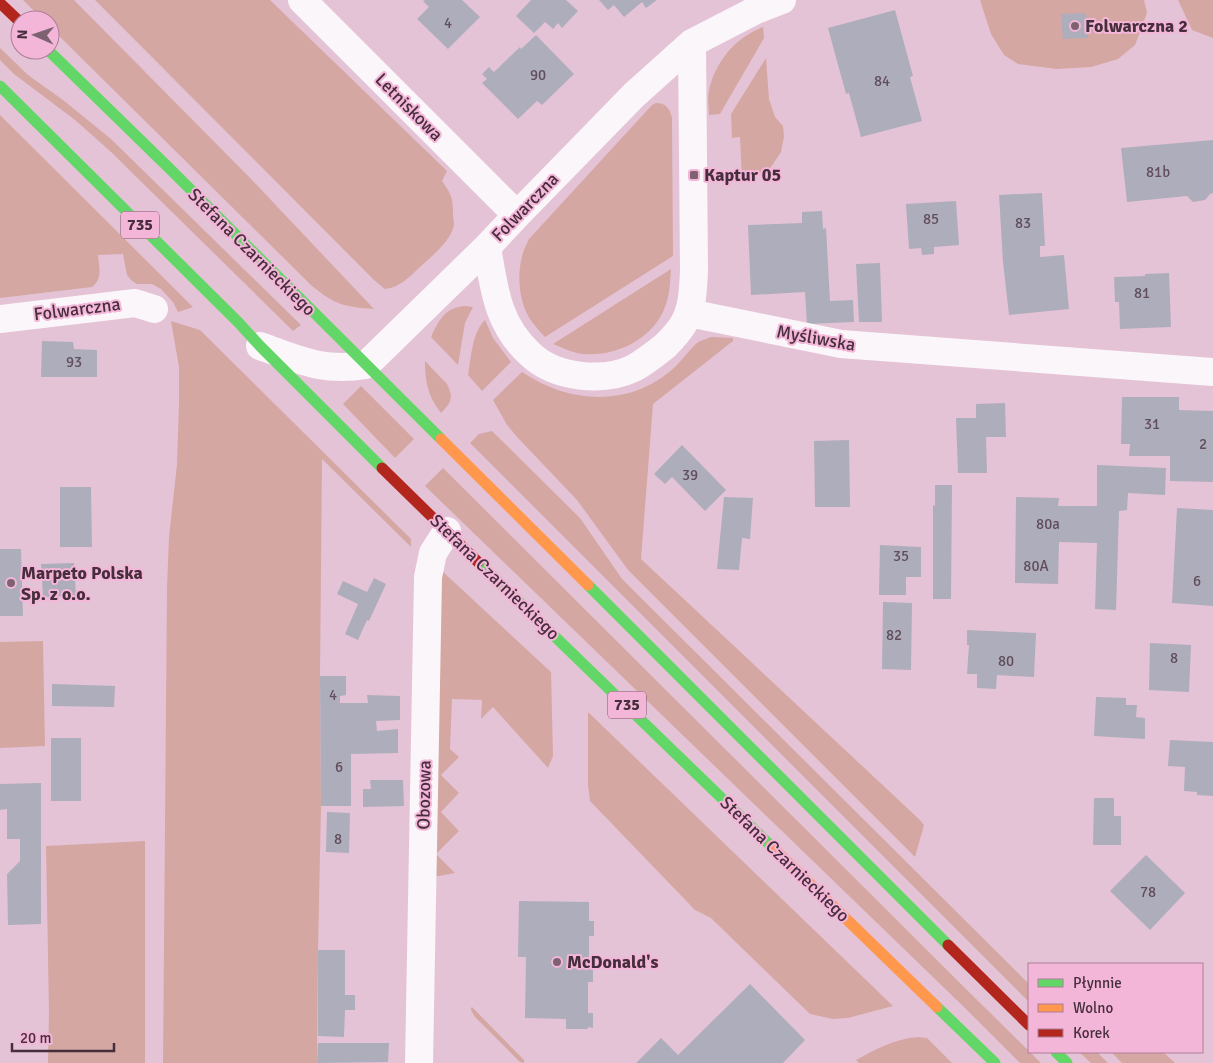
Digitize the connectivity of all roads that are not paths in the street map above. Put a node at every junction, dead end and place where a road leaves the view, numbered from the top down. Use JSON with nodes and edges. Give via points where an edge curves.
{"nodes":[{"id":1,"x":302,"y":0,"type":"edge"},
{"id":2,"x":782,"y":0,"type":"edge"},
{"id":3,"x":0,"y":3,"type":"edge"},
{"id":4,"x":10,"y":12,"type":"edge"},
{"id":5,"x":692,"y":43,"type":"junction"},
{"id":6,"x":58,"y":60,"type":"edge"},
{"id":7,"x":0,"y":86,"type":"edge"},
{"id":8,"x":517,"y":215,"type":"junction"},
{"id":9,"x":488,"y":247,"type":"junction"},
{"id":10,"x":154,"y":309,"type":"dead end"},
{"id":11,"x":689,"y":313,"type":"junction"},
{"id":12,"x":0,"y":319,"type":"edge"},
{"id":13,"x":260,"y":346,"type":"junction"},
{"id":14,"x":366,"y":365,"type":"junction"},
{"id":15,"x":1213,"y":372,"type":"edge"},
{"id":16,"x":447,"y":531,"type":"junction"},
{"id":17,"x":1028,"y":1024,"type":"edge"},
{"id":18,"x":1057,"y":1053,"type":"edge"},
{"id":19,"x":419,"y":1063,"type":"edge"},
{"id":20,"x":995,"y":1063,"type":"edge"},
{"id":21,"x":1067,"y":1063,"type":"edge"}],
"edges":[{"from":1,"to":8,"type":"street","name":"Letniskowa"},
{"from":2,"to":5,"type":"street","name":"Folwarczna"},
{"from":3,"to":4,"type":"main road"},
{"from":5,"to":8,"type":"street","name":"Folwarczna","via":[[634,95]]},
{"from":5,"to":11,"type":"street","via":[[694,271]]},
{"from":6,"to":14,"type":"main road","name":"Stefana Czarnieckiego"},
{"from":7,"to":13,"type":"main road","name":"Stefana Czarnieckiego","number":"735"},
{"from":8,"to":9,"type":"street","name":"Folwarczna"},
{"from":9,"to":11,"type":"street","via":[[496,300],[506,323],[530,354],[560,372],[578,376],[608,375],[633,368],[675,336]]},
{"from":9,"to":14,"type":"street","name":"Folwarczna"},
{"from":10,"to":12,"type":"street","name":"Folwarczna","via":[[135,303]]},
{"from":11,"to":15,"type":"street","name":"Myśliwska","via":[[840,344]]},
{"from":13,"to":14,"type":"street","via":[[324,367]]},
{"from":13,"to":16,"type":"main road","name":"Stefana Czarnieckiego","number":"735"},
{"from":14,"to":17,"type":"main road","name":"Stefana Czarnieckiego"},
{"from":16,"to":19,"type":"street","name":"Obozowa","via":[[433,553],[428,577]]},
{"from":16,"to":20,"type":"main road","name":"Stefana Czarnieckiego","number":"735"},
{"from":18,"to":21,"type":"main road"}]}
